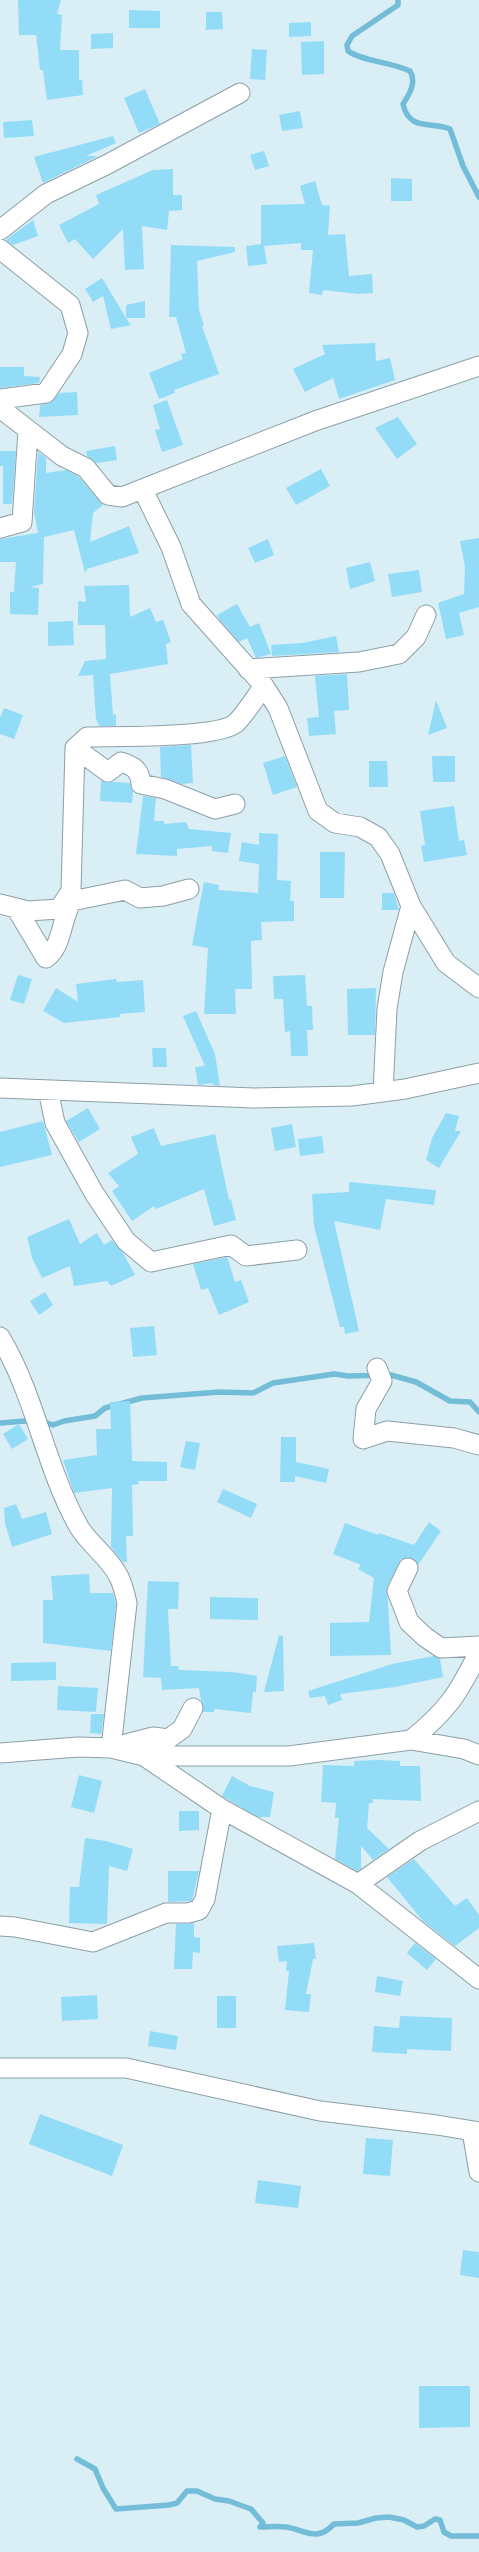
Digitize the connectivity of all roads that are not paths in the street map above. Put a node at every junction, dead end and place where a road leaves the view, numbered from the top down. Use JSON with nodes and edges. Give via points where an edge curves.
{"nodes":[{"id":1,"x":240,"y":93,"type":"dead end"},
{"id":2,"x":0,"y":230,"type":"edge"},
{"id":3,"x":0,"y":249,"type":"edge"},
{"id":4,"x":479,"y":366,"type":"edge"},
{"id":5,"x":0,"y":399,"type":"edge"},
{"id":6,"x":0,"y":408,"type":"edge"},
{"id":7,"x":28,"y":430,"type":"junction"},
{"id":8,"x":143,"y":490,"type":"junction"},
{"id":9,"x":0,"y":528,"type":"edge"},
{"id":10,"x":426,"y":615,"type":"dead end"},
{"id":11,"x":283,"y":668,"type":"junction"},
{"id":12,"x":248,"y":669,"type":"junction"},
{"id":13,"x":266,"y":690,"type":"junction"},
{"id":14,"x":75,"y":748,"type":"junction"},
{"id":15,"x":235,"y":804,"type":"dead end"},
{"id":16,"x":189,"y":889,"type":"dead end"},
{"id":17,"x":8,"y":906,"type":"edge"},
{"id":18,"x":411,"y":906,"type":"junction"},
{"id":19,"x":479,"y":988,"type":"edge"},
{"id":20,"x":479,"y":1073,"type":"edge"},
{"id":21,"x":0,"y":1088,"type":"edge"},
{"id":22,"x":48,"y":1090,"type":"junction"},
{"id":23,"x":383,"y":1092,"type":"junction"},
{"id":24,"x":296,"y":1250,"type":"dead end"},
{"id":25,"x":0,"y":1337,"type":"edge"},
{"id":26,"x":379,"y":1374,"type":"dead end"},
{"id":27,"x":479,"y":1445,"type":"edge"},
{"id":28,"x":408,"y":1568,"type":"dead end"},
{"id":29,"x":479,"y":1646,"type":"edge"},
{"id":30,"x":479,"y":1652,"type":"edge"},
{"id":31,"x":193,"y":1708,"type":"dead end"},
{"id":32,"x":411,"y":1740,"type":"junction"},
{"id":33,"x":111,"y":1748,"type":"junction"},
{"id":34,"x":0,"y":1753,"type":"edge"},
{"id":35,"x":479,"y":1755,"type":"edge"},
{"id":36,"x":144,"y":1756,"type":"junction"},
{"id":37,"x":222,"y":1809,"type":"junction"},
{"id":38,"x":479,"y":1811,"type":"edge"},
{"id":39,"x":358,"y":1884,"type":"junction"},
{"id":40,"x":0,"y":1926,"type":"edge"},
{"id":41,"x":479,"y":1979,"type":"edge"},
{"id":42,"x":0,"y":2068,"type":"edge"},
{"id":43,"x":476,"y":2132,"type":"edge"},
{"id":44,"x":479,"y":2172,"type":"edge"}],
"edges":[{"from":1,"to":2,"type":"street","via":[[46,194]]},
{"from":3,"to":5,"type":"street","via":[[70,305],[78,332],[72,354],[46,393]]},
{"from":4,"to":8,"type":"street","via":[[315,422]]},
{"from":6,"to":7,"type":"street"},
{"from":7,"to":8,"type":"street","via":[[62,456],[86,468],[108,495],[122,497]]},
{"from":7,"to":9,"type":"street","via":[[22,522]]},
{"from":8,"to":12,"type":"street","via":[[171,547],[191,604]]},
{"from":10,"to":11,"type":"street","via":[[416,637],[399,654],[359,662]]},
{"from":11,"to":12,"type":"street"},
{"from":11,"to":13,"type":"street"},
{"from":12,"to":13,"type":"street"},
{"from":13,"to":14,"type":"street","via":[[235,723],[218,730],[87,737]]},
{"from":13,"to":18,"type":"street","via":[[278,708],[318,811],[335,823],[360,827],[378,837],[390,854]]},
{"from":14,"to":15,"type":"street","via":[[108,772],[121,762],[134,766],[140,775],[141,784],[149,787],[165,789],[215,809]]},
{"from":14,"to":17,"type":"street","via":[[71,891],[59,909],[28,911]]},
{"from":16,"to":17,"type":"street","via":[[163,896],[140,898],[125,890],[72,901],[65,912],[60,935],[52,954],[46,958]]},
{"from":18,"to":19,"type":"street","via":[[446,963]]},
{"from":18,"to":23,"type":"street","via":[[395,965],[387,1009]]},
{"from":20,"to":23,"type":"street"},
{"from":21,"to":22,"type":"street"},
{"from":22,"to":23,"type":"street","via":[[254,1098],[352,1096]]},
{"from":22,"to":24,"type":"street","via":[[55,1123],[94,1193],[126,1241],[151,1262],[231,1245],[246,1256]]},
{"from":25,"to":33,"type":"street","via":[[12,1357],[38,1420],[60,1487],[80,1528],[119,1576],[127,1603]]},
{"from":26,"to":27,"type":"street","via":[[366,1408],[363,1439],[387,1431],[454,1438]]},
{"from":28,"to":29,"type":"street","via":[[397,1592],[409,1622],[441,1648]]},
{"from":30,"to":32,"type":"street","via":[[453,1700],[438,1718]]},
{"from":31,"to":33,"type":"street","via":[[182,1729],[168,1738],[153,1737]]},
{"from":32,"to":35,"type":"street","via":[[464,1749]]},
{"from":32,"to":36,"type":"street","via":[[289,1756]]},
{"from":33,"to":34,"type":"street","via":[[78,1747]]},
{"from":33,"to":36,"type":"street"},
{"from":36,"to":37,"type":"street"},
{"from":37,"to":39,"type":"street"},
{"from":37,"to":40,"type":"street","via":[[205,1898],[199,1910],[166,1913],[93,1942],[15,1926]]},
{"from":38,"to":39,"type":"street","via":[[420,1841]]},
{"from":39,"to":41,"type":"street"},
{"from":42,"to":43,"type":"street","via":[[126,2068],[320,2111]]},
{"from":43,"to":44,"type":"street"}]}
